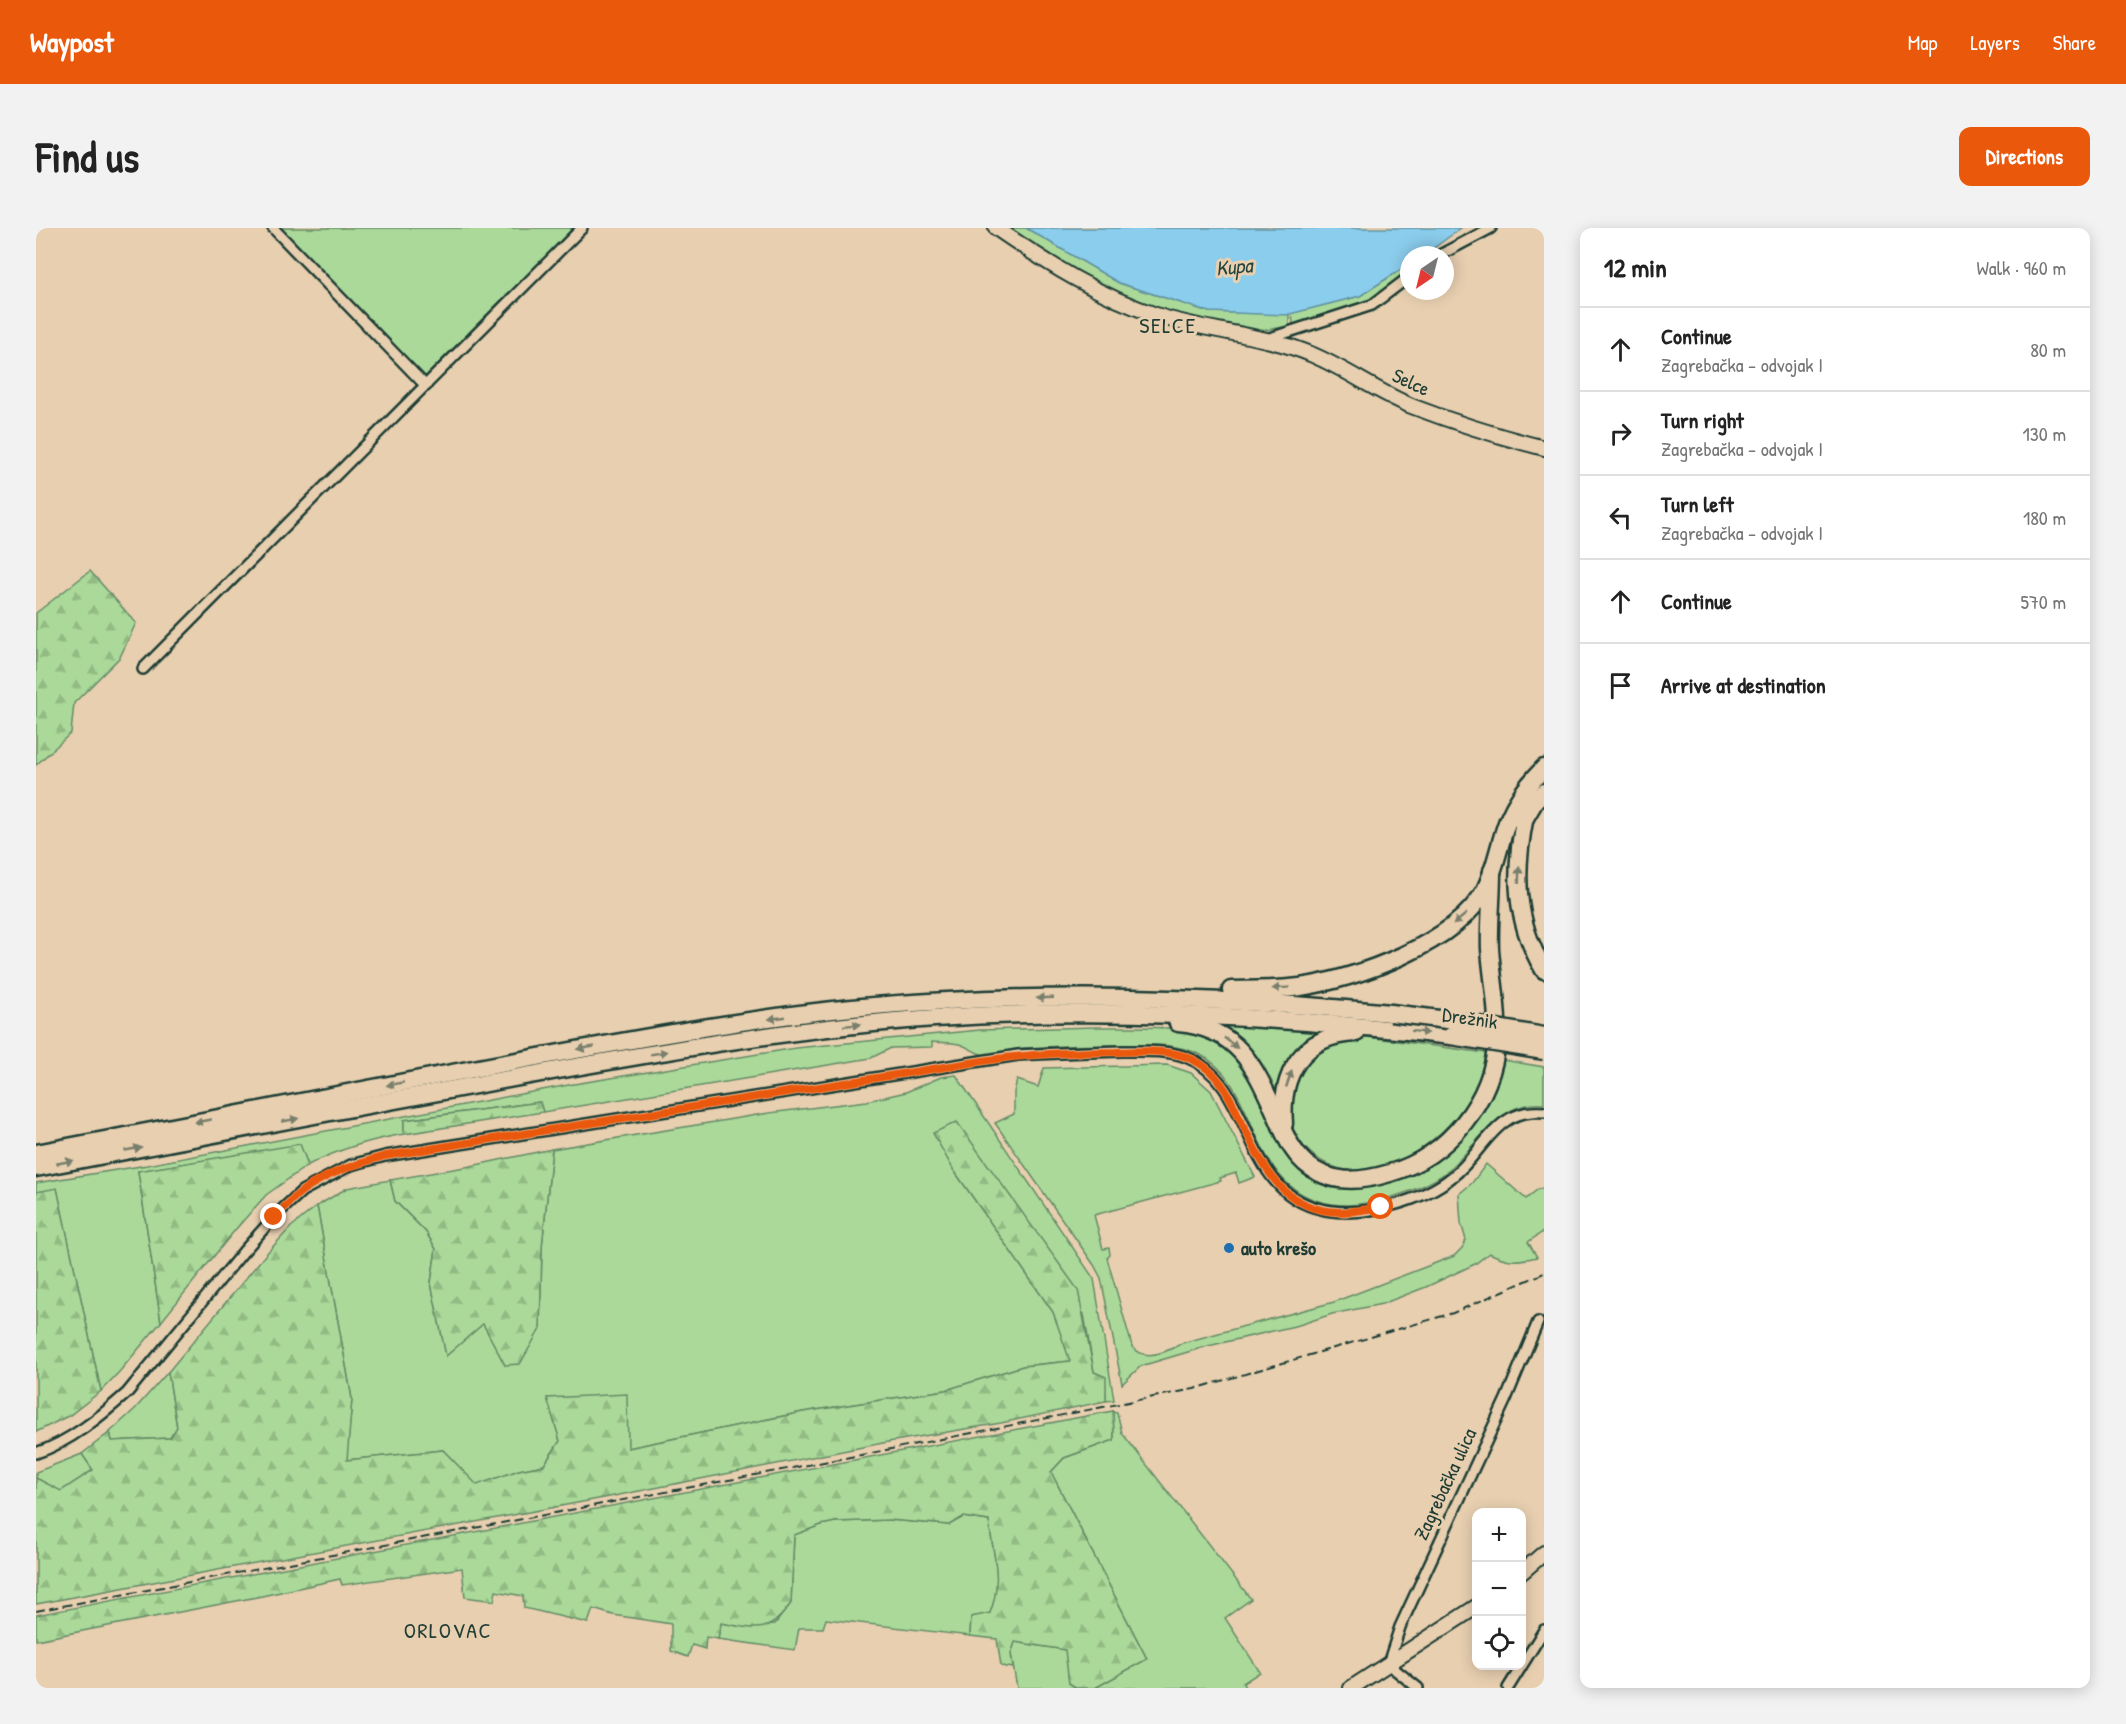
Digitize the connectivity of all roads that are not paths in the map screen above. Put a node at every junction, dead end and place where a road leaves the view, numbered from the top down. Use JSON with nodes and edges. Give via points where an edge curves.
{"nodes":[{"id":1,"x":273,"y":228,"type":"edge"},
{"id":2,"x":582,"y":228,"type":"edge"},
{"id":3,"x":996,"y":228,"type":"edge"},
{"id":4,"x":1491,"y":228,"type":"edge"},
{"id":5,"x":1454,"y":248,"type":"edge"},
{"id":6,"x":1400,"y":284,"type":"edge"},
{"id":7,"x":1266,"y":339,"type":"junction"},
{"id":8,"x":426,"y":386,"type":"junction"},
{"id":9,"x":1544,"y":448,"type":"edge"},
{"id":10,"x":142,"y":669,"type":"dead end"},
{"id":11,"x":1544,"y":768,"type":"edge"},
{"id":12,"x":1544,"y":792,"type":"edge"},
{"id":13,"x":1526,"y":816,"type":"junction"},
{"id":14,"x":1492,"y":871,"type":"junction"},
{"id":15,"x":1491,"y":909,"type":"junction"},
{"id":16,"x":1544,"y":970,"type":"edge"},
{"id":17,"x":1104,"y":997,"type":"junction"},
{"id":18,"x":1074,"y":1013,"type":"junction"},
{"id":19,"x":1390,"y":1021,"type":"junction"},
{"id":20,"x":1544,"y":1036,"type":"edge"},
{"id":21,"x":1544,"y":1051,"type":"edge"},
{"id":22,"x":1544,"y":1112,"type":"edge"},
{"id":23,"x":1286,"y":1136,"type":"junction"},
{"id":24,"x":36,"y":1153,"type":"edge"},
{"id":25,"x":36,"y":1168,"type":"edge"},
{"id":26,"x":1538,"y":1322,"type":"dead end"},
{"id":27,"x":36,"y":1453,"type":"edge"},
{"id":28,"x":1544,"y":1553,"type":"edge"},
{"id":29,"x":1526,"y":1568,"type":"edge"},
{"id":30,"x":1472,"y":1610,"type":"edge"},
{"id":31,"x":1544,"y":1630,"type":"edge"},
{"id":32,"x":1388,"y":1664,"type":"junction"},
{"id":33,"x":1351,"y":1688,"type":"edge"},
{"id":34,"x":1418,"y":1688,"type":"edge"},
{"id":35,"x":1508,"y":1688,"type":"edge"}],
"edges":[{"from":1,"to":8,"type":"street"},
{"from":2,"to":8,"type":"street"},
{"from":3,"to":7,"type":"main road","name":"Selce","via":[[1056,268],[1107,295],[1159,316]]},
{"from":4,"to":5,"type":"street"},
{"from":6,"to":7,"type":"street","name":"Selce","via":[[1372,305]]},
{"from":7,"to":9,"type":"main road","name":"Selce","via":[[1313,355],[1413,406]]},
{"from":8,"to":10,"type":"street"},
{"from":11,"to":14,"type":"highway","via":[[1514,808]]},
{"from":12,"to":13,"type":"highway"},
{"from":13,"to":15,"type":"highway","via":[[1507,855]]},
{"from":16,"to":13,"type":"highway","one_way":true,"via":[[1529,942],[1519,899],[1518,874]]},
{"from":14,"to":15,"type":"highway"},
{"from":14,"to":17,"type":"highway","one_way":true,"via":[[1478,901],[1448,929],[1395,959],[1364,971],[1299,987],[1238,990],[1127,986]]},
{"from":15,"to":23,"type":"highway","via":[[1490,950],[1497,1026],[1494,1059],[1480,1097],[1458,1130],[1416,1163],[1376,1178],[1355,1181],[1315,1170],[1299,1157]]},
{"from":17,"to":19,"type":"highway","via":[[1231,1000]]},
{"from":17,"to":24,"type":"highway","one_way":true,"via":[[939,1002],[781,1017],[498,1064]]},
{"from":18,"to":19,"type":"highway"},
{"from":18,"to":23,"type":"highway","one_way":true,"via":[[1098,1022],[1187,1024],[1218,1033],[1252,1065]]},
{"from":25,"to":18,"type":"highway","one_way":true,"via":[[500,1080],[776,1034],[936,1018]]},
{"from":19,"to":20,"type":"highway","name":"Drežnik","bridge":true,"via":[[1455,1021]]},
{"from":19,"to":21,"type":"highway","name":"Drežnik","one_way":true,"bridge":true,"via":[[1451,1036]]},
{"from":23,"to":19,"type":"highway","one_way":true,"via":[[1283,1107],[1288,1077],[1304,1053],[1313,1045],[1341,1034],[1377,1035]]},
{"from":22,"to":27,"type":"street","via":[[1507,1120],[1457,1174],[1426,1193],[1381,1207],[1333,1212],[1301,1202],[1274,1182],[1223,1086],[1204,1066],[1187,1057],[1156,1052],[1018,1056],[385,1156],[351,1165],[302,1191],[274,1217],[127,1393],[77,1432]]},
{"from":26,"to":32,"type":"street","name":"Zagrebačka ulica","via":[[1400,1627]]},
{"from":28,"to":29,"type":"main road"},
{"from":30,"to":32,"type":"main road"},
{"from":31,"to":35,"type":"street"},
{"from":32,"to":33,"type":"main road"},
{"from":32,"to":34,"type":"street"}]}
